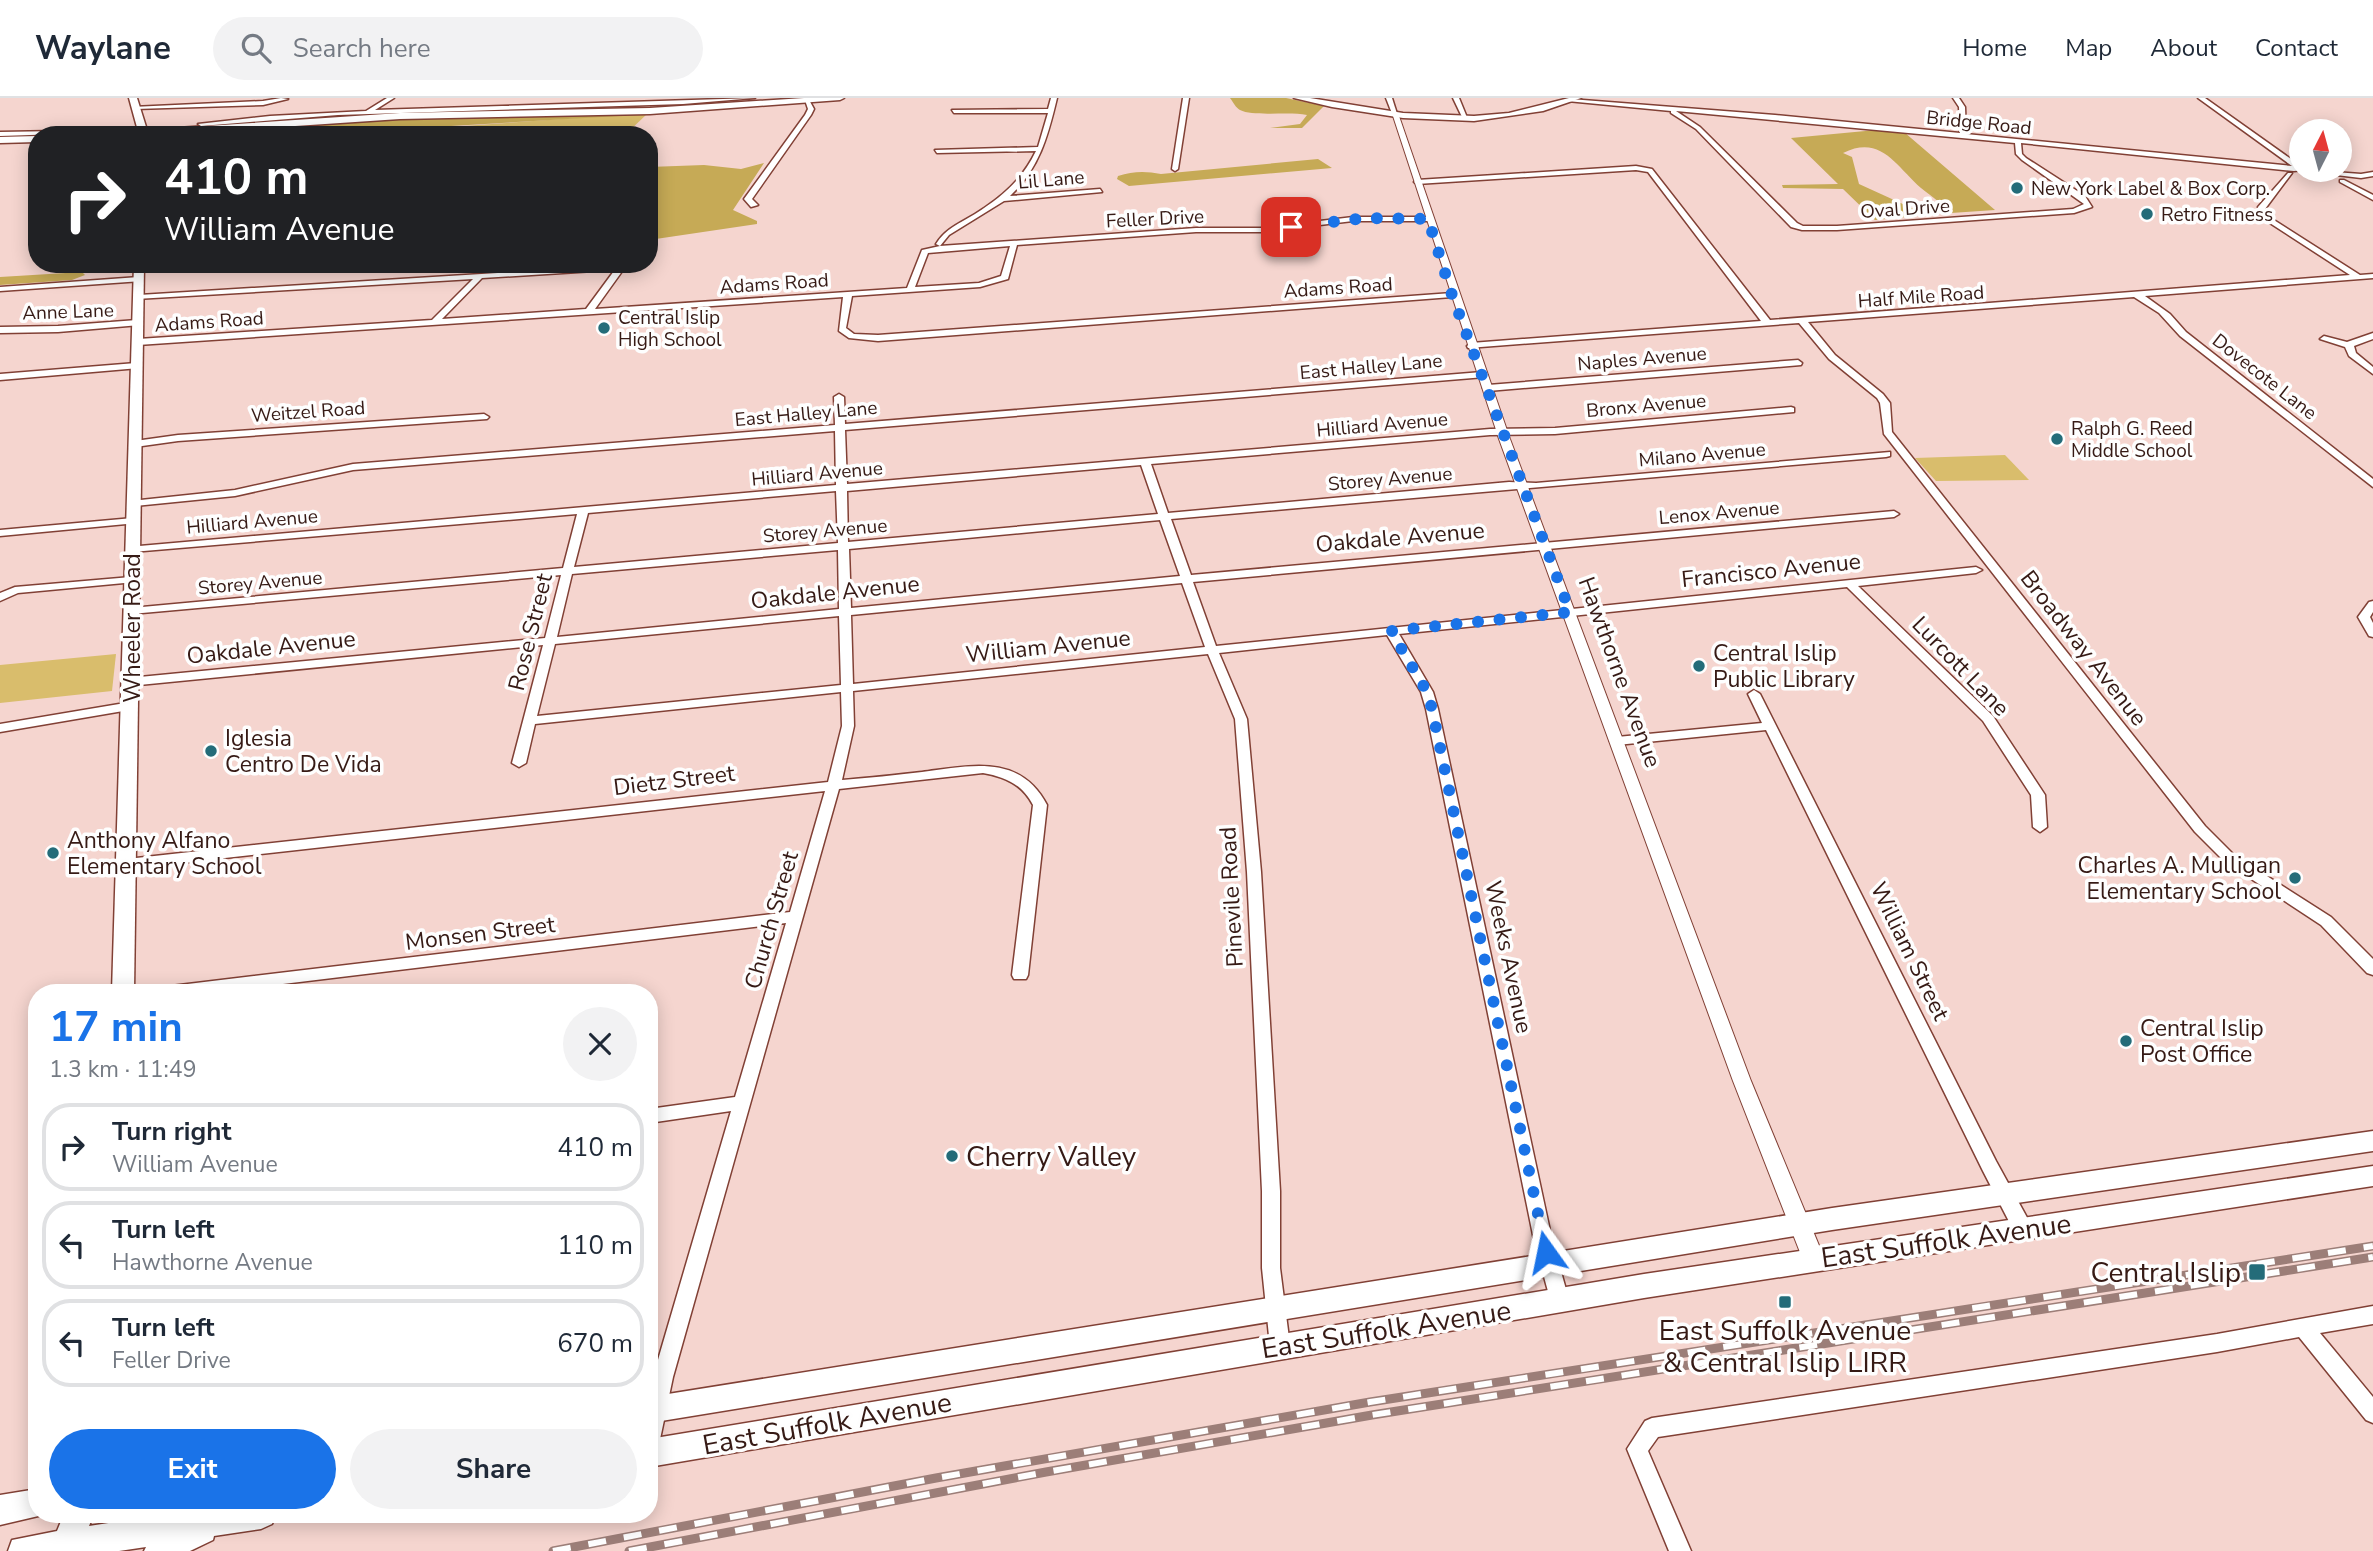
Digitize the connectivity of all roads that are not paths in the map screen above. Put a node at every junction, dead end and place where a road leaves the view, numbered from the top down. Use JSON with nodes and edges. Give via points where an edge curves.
{"nodes":[{"id":1,"x":391,"y":98,"type":"edge"},
{"id":2,"x":752,"y":98,"type":"edge"},
{"id":3,"x":840,"y":98,"type":"edge"},
{"id":4,"x":1054,"y":98,"type":"edge"},
{"id":5,"x":1186,"y":98,"type":"edge"},
{"id":6,"x":1298,"y":98,"type":"edge"},
{"id":7,"x":1389,"y":98,"type":"edge"},
{"id":8,"x":1456,"y":98,"type":"edge"},
{"id":9,"x":1956,"y":98,"type":"edge"},
{"id":10,"x":2201,"y":98,"type":"edge"},
{"id":11,"x":285,"y":99,"type":"edge"},
{"id":12,"x":1573,"y":99,"type":"edge"},
{"id":13,"x":808,"y":100,"type":"junction"},
{"id":14,"x":1558,"y":101,"type":"edge"},
{"id":15,"x":134,"y":103,"type":"edge"},
{"id":16,"x":1668,"y":109,"type":"junction"},
{"id":17,"x":954,"y":111,"type":"dead end"},
{"id":18,"x":1050,"y":111,"type":"junction"},
{"id":19,"x":367,"y":112,"type":"junction"},
{"id":20,"x":1396,"y":116,"type":"junction"},
{"id":21,"x":1466,"y":118,"type":"junction"},
{"id":22,"x":201,"y":124,"type":"dead end"},
{"id":23,"x":141,"y":126,"type":"edge"},
{"id":24,"x":258,"y":126,"type":"edge"},
{"id":25,"x":0,"y":134,"type":"edge"},
{"id":26,"x":28,"y":134,"type":"edge"},
{"id":27,"x":1964,"y":136,"type":"junction"},
{"id":28,"x":28,"y":139,"type":"edge"},
{"id":29,"x":0,"y":140,"type":"edge"},
{"id":30,"x":2018,"y":142,"type":"junction"},
{"id":31,"x":1039,"y":149,"type":"junction"},
{"id":32,"x":937,"y":151,"type":"dead end"},
{"id":33,"x":2289,"y":160,"type":"edge"},
{"id":34,"x":1175,"y":169,"type":"dead end"},
{"id":35,"x":2289,"y":170,"type":"edge"},
{"id":36,"x":2352,"y":173,"type":"edge"},
{"id":37,"x":2352,"y":175,"type":"edge"},
{"id":38,"x":2372,"y":175,"type":"edge"},
{"id":39,"x":2289,"y":178,"type":"edge"},
{"id":40,"x":1417,"y":182,"type":"junction"},
{"id":41,"x":2344,"y":182,"type":"edge"},
{"id":42,"x":1100,"y":191,"type":"dead end"},
{"id":43,"x":2373,"y":198,"type":"edge"},
{"id":44,"x":1005,"y":199,"type":"junction"},
{"id":45,"x":754,"y":205,"type":"dead end"},
{"id":46,"x":1428,"y":219,"type":"junction"},
{"id":47,"x":940,"y":244,"type":"dead end"},
{"id":48,"x":1014,"y":244,"type":"junction"},
{"id":49,"x":139,"y":273,"type":"edge"},
{"id":50,"x":529,"y":273,"type":"edge"},
{"id":51,"x":618,"y":273,"type":"edge"},
{"id":52,"x":481,"y":276,"type":"junction"},
{"id":53,"x":2373,"y":276,"type":"edge"},
{"id":54,"x":2358,"y":278,"type":"junction"},
{"id":55,"x":139,"y":279,"type":"junction"},
{"id":56,"x":0,"y":289,"type":"edge"},
{"id":57,"x":911,"y":290,"type":"junction"},
{"id":58,"x":848,"y":294,"type":"junction"},
{"id":59,"x":1452,"y":295,"type":"junction"},
{"id":60,"x":2137,"y":295,"type":"junction"},
{"id":61,"x":139,"y":297,"type":"junction"},
{"id":62,"x":588,"y":312,"type":"junction"},
{"id":63,"x":1802,"y":321,"type":"junction"},
{"id":64,"x":434,"y":322,"type":"junction"},
{"id":65,"x":137,"y":323,"type":"junction"},
{"id":66,"x":1768,"y":324,"type":"junction"},
{"id":67,"x":0,"y":330,"type":"edge"},
{"id":68,"x":2373,"y":336,"type":"edge"},
{"id":69,"x":2324,"y":339,"type":"dead end"},
{"id":70,"x":138,"y":342,"type":"junction"},
{"id":71,"x":2349,"y":345,"type":"junction"},
{"id":72,"x":1471,"y":346,"type":"junction"},
{"id":73,"x":1798,"y":363,"type":"dead end"},
{"id":74,"x":136,"y":366,"type":"junction"},
{"id":75,"x":2373,"y":371,"type":"edge"},
{"id":76,"x":0,"y":377,"type":"edge"},
{"id":77,"x":1485,"y":381,"type":"junction"},
{"id":78,"x":839,"y":397,"type":"dead end"},
{"id":79,"x":1791,"y":410,"type":"dead end"},
{"id":80,"x":484,"y":417,"type":"dead end"},
{"id":81,"x":841,"y":428,"type":"junction"},
{"id":82,"x":1504,"y":432,"type":"junction"},
{"id":83,"x":135,"y":444,"type":"junction"},
{"id":84,"x":1886,"y":454,"type":"dead end"},
{"id":85,"x":1144,"y":462,"type":"junction"},
{"id":86,"x":2373,"y":484,"type":"edge"},
{"id":87,"x":1522,"y":486,"type":"junction"},
{"id":88,"x":842,"y":488,"type":"junction"},
{"id":89,"x":135,"y":503,"type":"junction"},
{"id":90,"x":583,"y":510,"type":"junction"},
{"id":91,"x":1894,"y":514,"type":"dead end"},
{"id":92,"x":1164,"y":516,"type":"junction"},
{"id":93,"x":133,"y":521,"type":"junction"},
{"id":94,"x":0,"y":533,"type":"edge"},
{"id":95,"x":1546,"y":545,"type":"junction"},
{"id":96,"x":845,"y":546,"type":"junction"},
{"id":97,"x":132,"y":549,"type":"junction"},
{"id":98,"x":1976,"y":570,"type":"dead end"},
{"id":99,"x":566,"y":572,"type":"junction"},
{"id":100,"x":1187,"y":579,"type":"junction"},
{"id":101,"x":131,"y":580,"type":"junction"},
{"id":102,"x":1849,"y":583,"type":"junction"},
{"id":103,"x":0,"y":598,"type":"edge"},
{"id":104,"x":2373,"y":604,"type":"edge"},
{"id":105,"x":131,"y":611,"type":"junction"},
{"id":106,"x":1570,"y":612,"type":"junction"},
{"id":107,"x":844,"y":613,"type":"junction"},
{"id":108,"x":1391,"y":631,"type":"junction"},
{"id":109,"x":2373,"y":633,"type":"edge"},
{"id":110,"x":550,"y":640,"type":"junction"},
{"id":111,"x":1212,"y":650,"type":"junction"},
{"id":112,"x":129,"y":682,"type":"junction"},
{"id":113,"x":847,"y":688,"type":"junction"},
{"id":114,"x":1754,"y":694,"type":"dead end"},
{"id":115,"x":131,"y":706,"type":"junction"},
{"id":116,"x":530,"y":721,"type":"junction"},
{"id":117,"x":1768,"y":726,"type":"junction"},
{"id":118,"x":0,"y":728,"type":"edge"},
{"id":119,"x":1616,"y":741,"type":"junction"},
{"id":120,"x":519,"y":763,"type":"dead end"},
{"id":121,"x":834,"y":784,"type":"junction"},
{"id":122,"x":2040,"y":827,"type":"dead end"},
{"id":123,"x":127,"y":864,"type":"junction"},
{"id":124,"x":794,"y":917,"type":"junction"},
{"id":125,"x":2373,"y":969,"type":"edge"},
{"id":126,"x":1020,"y":975,"type":"dead end"},
{"id":127,"x":123,"y":984,"type":"edge"},
{"id":128,"x":237,"y":984,"type":"edge"},
{"id":129,"x":741,"y":1103,"type":"junction"},
{"id":130,"x":658,"y":1115,"type":"edge"},
{"id":131,"x":2373,"y":1141,"type":"edge"},
{"id":132,"x":2373,"y":1176,"type":"edge"},
{"id":133,"x":2004,"y":1194,"type":"junction"},
{"id":134,"x":1799,"y":1225,"type":"junction"},
{"id":135,"x":2023,"y":1229,"type":"junction"},
{"id":136,"x":1814,"y":1260,"type":"junction"},
{"id":137,"x":1548,"y":1263,"type":"junction"},
{"id":138,"x":1559,"y":1300,"type":"junction"},
{"id":139,"x":1275,"y":1307,"type":"junction"},
{"id":140,"x":2373,"y":1315,"type":"edge"},
{"id":141,"x":2304,"y":1328,"type":"junction"},
{"id":142,"x":1280,"y":1346,"type":"junction"},
{"id":143,"x":658,"y":1388,"type":"edge"},
{"id":144,"x":658,"y":1408,"type":"edge"},
{"id":145,"x":2373,"y":1413,"type":"edge"},
{"id":146,"x":658,"y":1451,"type":"edge"},
{"id":147,"x":28,"y":1505,"type":"edge"},
{"id":148,"x":0,"y":1510,"type":"edge"},
{"id":149,"x":76,"y":1523,"type":"edge"},
{"id":150,"x":192,"y":1523,"type":"edge"},
{"id":151,"x":216,"y":1523,"type":"edge"},
{"id":152,"x":96,"y":1535,"type":"edge"},
{"id":153,"x":66,"y":1548,"type":"edge"},
{"id":154,"x":23,"y":1551,"type":"edge"},
{"id":155,"x":159,"y":1551,"type":"edge"},
{"id":156,"x":1680,"y":1551,"type":"edge"}],
"edges":[{"from":1,"to":19,"type":"street"},
{"from":2,"to":19,"type":"street"},
{"from":3,"to":13,"type":"main road"},
{"from":4,"to":18,"type":"street"},
{"from":5,"to":34,"type":"street"},
{"from":6,"to":20,"type":"main road"},
{"from":7,"to":20,"type":"street","name":"Hawthorne Avenue"},
{"from":8,"to":21,"type":"street"},
{"from":9,"to":27,"type":"street","via":[[1962,107]]},
{"from":10,"to":33,"type":"street"},
{"from":11,"to":15,"type":"street"},
{"from":12,"to":14,"type":"main road"},
{"from":12,"to":16,"type":"street","name":"Bridge Road"},
{"from":13,"to":24,"type":"main road","via":[[650,111],[400,116]]},
{"from":13,"to":45,"type":"street","via":[[808,115],[748,199]]},
{"from":14,"to":21,"type":"main road","via":[[1507,116]]},
{"from":15,"to":23,"type":"main road"},
{"from":16,"to":27,"type":"street","name":"Bridge Road"},
{"from":16,"to":30,"type":"street","name":"Oval Drive","via":[[1698,128],[1777,210],[1802,228],[2074,211],[2089,205],[2024,159]]},
{"from":17,"to":18,"type":"street"},
{"from":18,"to":31,"type":"street"},
{"from":19,"to":22,"type":"street"},
{"from":20,"to":21,"type":"main road"},
{"from":20,"to":40,"type":"street","name":"Hawthorne Avenue"},
{"from":25,"to":26,"type":"street"},
{"from":27,"to":30,"type":"street","name":"Bridge Road"},
{"from":28,"to":29,"type":"main road"},
{"from":30,"to":35,"type":"street","name":"Bridge Road"},
{"from":31,"to":32,"type":"street"},
{"from":31,"to":44,"type":"street","via":[[1030,173]]},
{"from":36,"to":38,"type":"street"},
{"from":37,"to":38,"type":"street"},
{"from":39,"to":54,"type":"street","via":[[2261,209],[2263,216]]},
{"from":40,"to":46,"type":"street","name":"Hawthorne Avenue"},
{"from":40,"to":66,"type":"street","via":[[1650,170]]},
{"from":41,"to":43,"type":"street"},
{"from":42,"to":44,"type":"street","name":"Lil Lane"},
{"from":44,"to":47,"type":"street","via":[[946,234]]},
{"from":46,"to":48,"type":"street","name":"Feller Drive","via":[[1353,219],[1262,230],[1196,230]]},
{"from":46,"to":59,"type":"street","name":"Hawthorne Avenue"},
{"from":48,"to":57,"type":"street","via":[[1005,277],[980,285]]},
{"from":48,"to":57,"type":"street","name":"Feller Drive","via":[[928,250]]},
{"from":49,"to":55,"type":"main road","name":"Wheeler Road"},
{"from":50,"to":52,"type":"street"},
{"from":51,"to":62,"type":"street"},
{"from":52,"to":61,"type":"street"},
{"from":52,"to":64,"type":"street"},
{"from":53,"to":54,"type":"street","name":"Half Mile Road"},
{"from":54,"to":60,"type":"street","name":"Half Mile Road"},
{"from":55,"to":56,"type":"street"},
{"from":55,"to":61,"type":"main road","name":"Wheeler Road"},
{"from":57,"to":58,"type":"street"},
{"from":58,"to":59,"type":"street","name":"Adams Road","via":[[842,329],[852,336],[878,338]]},
{"from":58,"to":62,"type":"street","name":"Adams Road"},
{"from":59,"to":72,"type":"street","name":"Hawthorne Avenue"},
{"from":60,"to":63,"type":"street","name":"Half Mile Road"},
{"from":60,"to":86,"type":"street","name":"Dovecote Lane","via":[[2165,312],[2183,334]]},
{"from":61,"to":65,"type":"main road","name":"Wheeler Road"},
{"from":62,"to":64,"type":"street","name":"Adams Road"},
{"from":63,"to":66,"type":"street","name":"Half Mile Road"},
{"from":63,"to":125,"type":"street","name":"Broadway Avenue","via":[[1832,357],[1880,396],[1885,403],[1887,432],[2200,828],[2229,858],[2326,921]]},
{"from":64,"to":70,"type":"street","name":"Adams Road"},
{"from":65,"to":67,"type":"street","name":"Anne Lane"},
{"from":65,"to":70,"type":"main road","name":"Wheeler Road"},
{"from":66,"to":72,"type":"street","name":"Half Mile Road"},
{"from":68,"to":71,"type":"street"},
{"from":69,"to":71,"type":"street"},
{"from":70,"to":74,"type":"main road","name":"Wheeler Road"},
{"from":71,"to":75,"type":"street","via":[[2360,363]]},
{"from":72,"to":77,"type":"street","name":"Hawthorne Avenue"},
{"from":73,"to":77,"type":"street","name":"Naples Avenue"},
{"from":74,"to":76,"type":"street"},
{"from":74,"to":83,"type":"main road","name":"Wheeler Road"},
{"from":77,"to":81,"type":"street","name":"East Halley Lane"},
{"from":77,"to":82,"type":"street","name":"Hawthorne Avenue"},
{"from":78,"to":81,"type":"street","name":"Church Street"},
{"from":79,"to":82,"type":"street","name":"Bronx Avenue"},
{"from":80,"to":83,"type":"street","name":"Weitzel Road"},
{"from":81,"to":88,"type":"street","name":"Church Street"},
{"from":81,"to":89,"type":"street","name":"East Halley Lane","via":[[353,467],[235,493]]},
{"from":82,"to":85,"type":"street","name":"Hilliard Avenue"},
{"from":82,"to":87,"type":"street","name":"Hawthorne Avenue"},
{"from":83,"to":89,"type":"main road","name":"Wheeler Road"},
{"from":84,"to":87,"type":"street","name":"Milano Avenue"},
{"from":85,"to":88,"type":"street","name":"Hilliard Avenue"},
{"from":85,"to":92,"type":"street","name":"Pinevile Road"},
{"from":87,"to":92,"type":"street","name":"Storey Avenue"},
{"from":87,"to":95,"type":"street","name":"Hawthorne Avenue"},
{"from":88,"to":90,"type":"street","name":"Hilliard Avenue"},
{"from":88,"to":96,"type":"street","name":"Church Street"},
{"from":89,"to":93,"type":"main road","name":"Wheeler Road"},
{"from":90,"to":97,"type":"street","name":"Hilliard Avenue"},
{"from":90,"to":99,"type":"street","name":"Rose Street"},
{"from":91,"to":95,"type":"street","name":"Lenox Avenue"},
{"from":92,"to":96,"type":"street","name":"Storey Avenue"},
{"from":92,"to":100,"type":"street","name":"Pinevile Road"},
{"from":93,"to":94,"type":"street"},
{"from":93,"to":97,"type":"main road","name":"Wheeler Road"},
{"from":95,"to":100,"type":"street","name":"Oakdale Avenue"},
{"from":95,"to":106,"type":"street","name":"Hawthorne Avenue"},
{"from":96,"to":99,"type":"street","name":"Storey Avenue"},
{"from":96,"to":107,"type":"street","name":"Church Street"},
{"from":97,"to":101,"type":"main road","name":"Wheeler Road"},
{"from":98,"to":102,"type":"street","name":"Francisco Avenue"},
{"from":99,"to":105,"type":"street","name":"Storey Avenue"},
{"from":99,"to":110,"type":"street","name":"Rose Street"},
{"from":100,"to":107,"type":"street","name":"Oakdale Avenue"},
{"from":100,"to":111,"type":"street","name":"Pinevile Road"},
{"from":101,"to":103,"type":"street","via":[[15,590]]},
{"from":101,"to":105,"type":"main road","name":"Wheeler Road"},
{"from":102,"to":106,"type":"street","name":"Francisco Avenue"},
{"from":102,"to":122,"type":"street","name":"Lurcott Lane","via":[[1988,719],[2038,795]]},
{"from":104,"to":109,"type":"street","via":[[2364,617]]},
{"from":105,"to":112,"type":"main road","name":"Wheeler Road"},
{"from":106,"to":108,"type":"street","name":"William Avenue"},
{"from":106,"to":119,"type":"street","name":"Hawthorne Avenue"},
{"from":107,"to":110,"type":"street","name":"Oakdale Avenue"},
{"from":107,"to":113,"type":"street","name":"Church Street"},
{"from":108,"to":111,"type":"street","name":"William Avenue"},
{"from":108,"to":137,"type":"street","name":"Weeks Avenue","via":[[1432,709]]},
{"from":110,"to":112,"type":"street","name":"Oakdale Avenue"},
{"from":110,"to":116,"type":"street","name":"Rose Street"},
{"from":111,"to":113,"type":"street","name":"William Avenue"},
{"from":111,"to":139,"type":"street","name":"Pinevile Road","via":[[1241,719],[1254,872]]},
{"from":112,"to":115,"type":"main road","name":"Wheeler Road"},
{"from":113,"to":116,"type":"street","name":"William Avenue"},
{"from":113,"to":121,"type":"street","name":"Church Street","via":[[848,726]]},
{"from":114,"to":117,"type":"street","name":"William Street"},
{"from":115,"to":118,"type":"street"},
{"from":115,"to":123,"type":"main road","name":"Wheeler Road"},
{"from":116,"to":120,"type":"street","name":"Rose Street"},
{"from":117,"to":119,"type":"street"},
{"from":117,"to":133,"type":"street","name":"William Street"},
{"from":119,"to":134,"type":"street","name":"Hawthorne Avenue"},
{"from":121,"to":123,"type":"street","name":"Dietz Street"},
{"from":121,"to":124,"type":"street","name":"Church Street"},
{"from":121,"to":126,"type":"street","name":"Dietz Street","via":[[983,769],[1019,778],[1034,791],[1040,805]]},
{"from":123,"to":127,"type":"main road","name":"Wheeler Road"},
{"from":124,"to":128,"type":"street","name":"Monsen Street"},
{"from":124,"to":129,"type":"street","name":"Church Street"},
{"from":129,"to":130,"type":"street"},
{"from":129,"to":143,"type":"street","name":"Church Street"},
{"from":131,"to":133,"type":"main road","name":"East Suffolk Avenue"},
{"from":132,"to":135,"type":"main road","name":"East Suffolk Avenue"},
{"from":133,"to":134,"type":"main road","name":"East Suffolk Avenue"},
{"from":133,"to":135,"type":"street","name":"William Street"},
{"from":134,"to":136,"type":"street","name":"Hawthorne Avenue"},
{"from":134,"to":137,"type":"main road","name":"East Suffolk Avenue"},
{"from":135,"to":136,"type":"main road","name":"East Suffolk Avenue"},
{"from":136,"to":138,"type":"main road","name":"East Suffolk Avenue"},
{"from":137,"to":138,"type":"street","name":"Weeks Avenue"},
{"from":137,"to":139,"type":"main road","name":"East Suffolk Avenue"},
{"from":138,"to":142,"type":"main road","name":"East Suffolk Avenue"},
{"from":139,"to":142,"type":"street","name":"Pinevile Road"},
{"from":139,"to":144,"type":"main road","name":"East Suffolk Avenue"},
{"from":140,"to":141,"type":"street"},
{"from":141,"to":145,"type":"street"},
{"from":141,"to":156,"type":"street","via":[[1652,1428],[1637,1449]]},
{"from":142,"to":146,"type":"main road","name":"East Suffolk Avenue"},
{"from":147,"to":148,"type":"main road"},
{"from":149,"to":153,"type":"main road"},
{"from":150,"to":152,"type":"main road"},
{"from":151,"to":155,"type":"main road"},
{"from":152,"to":153,"type":"main road"},
{"from":153,"to":154,"type":"main road"}]}
